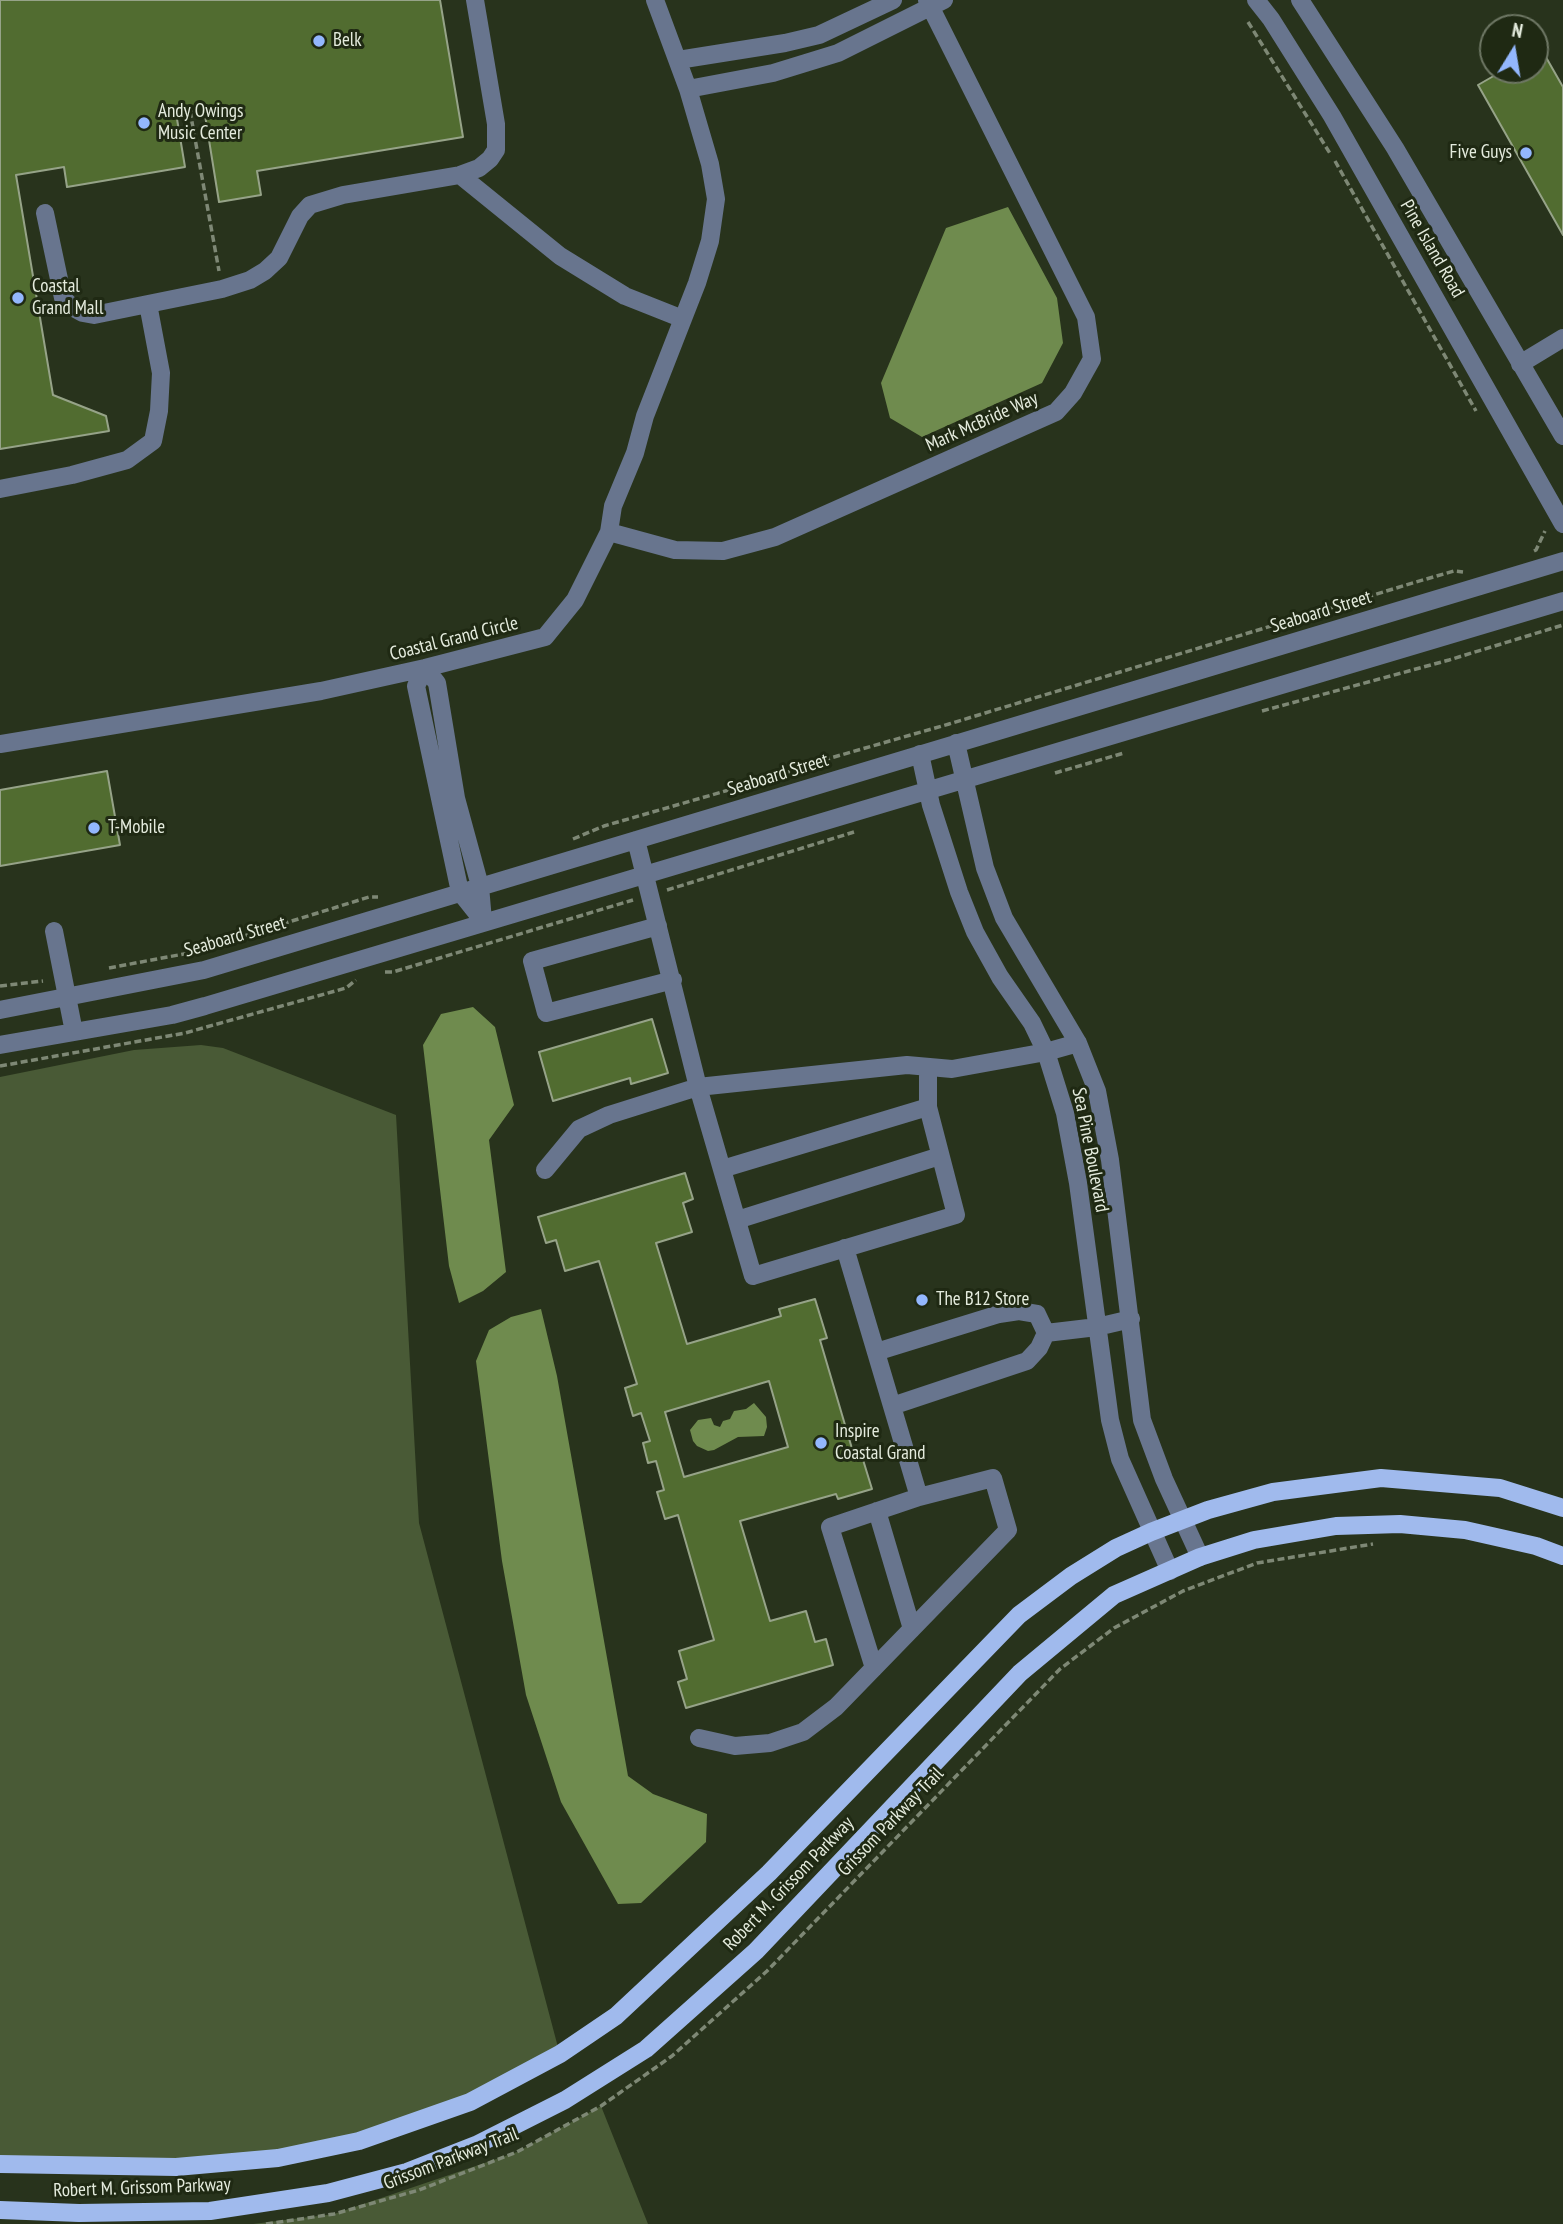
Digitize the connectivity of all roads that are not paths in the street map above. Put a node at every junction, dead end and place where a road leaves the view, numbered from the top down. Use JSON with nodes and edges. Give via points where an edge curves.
{"nodes":[{"id":1,"x":475,"y":0,"type":"edge"},
{"id":2,"x":655,"y":0,"type":"edge"},
{"id":3,"x":893,"y":0,"type":"edge"},
{"id":4,"x":1256,"y":0,"type":"edge"},
{"id":5,"x":1300,"y":0,"type":"edge"},
{"id":6,"x":934,"y":2,"type":"edge"},
{"id":7,"x":678,"y":60,"type":"junction"},
{"id":8,"x":688,"y":89,"type":"junction"},
{"id":9,"x":460,"y":176,"type":"junction"},
{"id":10,"x":45,"y":213,"type":"dead end"},
{"id":11,"x":149,"y":304,"type":"junction"},
{"id":12,"x":683,"y":319,"type":"junction"},
{"id":13,"x":1563,"y":338,"type":"edge"},
{"id":14,"x":1520,"y":363,"type":"junction"},
{"id":15,"x":1563,"y":436,"type":"edge"},
{"id":16,"x":0,"y":489,"type":"edge"},
{"id":17,"x":1563,"y":524,"type":"edge"},
{"id":18,"x":609,"y":532,"type":"junction"},
{"id":19,"x":1563,"y":561,"type":"edge"},
{"id":20,"x":1563,"y":601,"type":"edge"},
{"id":21,"x":425,"y":668,"type":"junction"},
{"id":22,"x":956,"y":743,"type":"junction"},
{"id":23,"x":0,"y":744,"type":"edge"},
{"id":24,"x":920,"y":754,"type":"junction"},
{"id":25,"x":965,"y":778,"type":"junction"},
{"id":26,"x":928,"y":789,"type":"junction"},
{"id":27,"x":636,"y":840,"type":"junction"},
{"id":28,"x":644,"y":873,"type":"junction"},
{"id":29,"x":480,"y":886,"type":"junction"},
{"id":30,"x":460,"y":892,"type":"junction"},
{"id":31,"x":483,"y":921,"type":"junction"},
{"id":32,"x":658,"y":926,"type":"junction"},
{"id":33,"x":54,"y":931,"type":"dead end"},
{"id":34,"x":673,"y":980,"type":"junction"},
{"id":35,"x":68,"y":998,"type":"junction"},
{"id":36,"x":0,"y":1010,"type":"edge"},
{"id":37,"x":74,"y":1032,"type":"junction"},
{"id":38,"x":1078,"y":1043,"type":"junction"},
{"id":39,"x":0,"y":1045,"type":"edge"},
{"id":40,"x":1046,"y":1052,"type":"junction"},
{"id":41,"x":928,"y":1067,"type":"junction"},
{"id":42,"x":698,"y":1087,"type":"junction"},
{"id":43,"x":928,"y":1107,"type":"junction"},
{"id":44,"x":940,"y":1156,"type":"junction"},
{"id":45,"x":722,"y":1169,"type":"junction"},
{"id":46,"x":545,"y":1170,"type":"dead end"},
{"id":47,"x":737,"y":1220,"type":"junction"},
{"id":48,"x":845,"y":1248,"type":"junction"},
{"id":49,"x":1131,"y":1319,"type":"junction"},
{"id":50,"x":1097,"y":1327,"type":"junction"},
{"id":51,"x":1046,"y":1333,"type":"junction"},
{"id":52,"x":876,"y":1352,"type":"junction"},
{"id":53,"x":892,"y":1406,"type":"junction"},
{"id":54,"x":919,"y":1497,"type":"junction"},
{"id":55,"x":1563,"y":1508,"type":"edge"},
{"id":56,"x":877,"y":1511,"type":"junction"},
{"id":57,"x":1184,"y":1520,"type":"junction"},
{"id":58,"x":1151,"y":1532,"type":"junction"},
{"id":59,"x":1563,"y":1556,"type":"edge"},
{"id":60,"x":1200,"y":1557,"type":"junction"},
{"id":61,"x":1170,"y":1571,"type":"junction"},
{"id":62,"x":912,"y":1629,"type":"junction"},
{"id":63,"x":874,"y":1668,"type":"junction"},
{"id":64,"x":699,"y":1738,"type":"dead end"},
{"id":65,"x":0,"y":2164,"type":"edge"},
{"id":66,"x":0,"y":2210,"type":"edge"}],
"edges":[{"from":1,"to":9,"type":"street","via":[[496,124],[496,150],[479,168]]},
{"from":2,"to":7,"type":"street","name":"Coastal Grand Circle"},
{"from":3,"to":7,"type":"street","via":[[819,35]]},
{"from":4,"to":17,"type":"street","name":"Pine Island Road","via":[[1332,116]]},
{"from":5,"to":14,"type":"street","name":"Pine Island Road","via":[[1395,148]]},
{"from":6,"to":8,"type":"street","via":[[838,53],[773,73]]},
{"from":6,"to":18,"type":"street","name":"Mark McBride Way","via":[[1086,317],[1092,359],[1073,393],[1056,412],[775,537],[723,551],[675,550]]},
{"from":7,"to":8,"type":"street","name":"Coastal Grand Circle"},
{"from":8,"to":12,"type":"street","name":"Coastal Grand Circle","via":[[716,199],[710,241]]},
{"from":9,"to":11,"type":"street","via":[[343,195],[310,205],[279,258],[250,280]]},
{"from":9,"to":12,"type":"street","via":[[560,256],[625,296]]},
{"from":10,"to":11,"type":"street","via":[[63,298],[72,307],[93,315]]},
{"from":11,"to":16,"type":"street","via":[[161,373],[153,441],[127,460]]},
{"from":12,"to":18,"type":"street","name":"Coastal Grand Circle","via":[[612,506]]},
{"from":13,"to":14,"type":"street"},
{"from":14,"to":15,"type":"street","name":"Pine Island Road"},
{"from":18,"to":21,"type":"street","name":"Coastal Grand Circle","via":[[575,600],[545,637]]},
{"from":19,"to":22,"type":"street","name":"Seaboard Street"},
{"from":20,"to":25,"type":"street"},
{"from":21,"to":23,"type":"street","name":"Coastal Grand Circle","via":[[321,691]]},
{"from":21,"to":29,"type":"street","via":[[438,683],[456,798]]},
{"from":21,"to":30,"type":"street","via":[[416,686]]},
{"from":22,"to":24,"type":"street","name":"Seaboard Street"},
{"from":22,"to":25,"type":"street","name":"Sea Pine Boulevard"},
{"from":24,"to":26,"type":"street","name":"Sea Pine Boulevard"},
{"from":24,"to":27,"type":"street","name":"Seaboard Street"},
{"from":25,"to":26,"type":"street"},
{"from":25,"to":38,"type":"street","name":"Sea Pine Boulevard","via":[[985,868],[1004,918]]},
{"from":26,"to":28,"type":"street"},
{"from":26,"to":40,"type":"street","name":"Sea Pine Boulevard","via":[[975,932]]},
{"from":27,"to":28,"type":"street"},
{"from":27,"to":29,"type":"street","name":"Seaboard Street"},
{"from":28,"to":31,"type":"street"},
{"from":28,"to":32,"type":"street"},
{"from":29,"to":30,"type":"street","name":"Seaboard Street"},
{"from":29,"to":31,"type":"street"},
{"from":30,"to":31,"type":"street"},
{"from":30,"to":35,"type":"street","name":"Seaboard Street","via":[[204,970]]},
{"from":31,"to":37,"type":"street","via":[[172,1015]]},
{"from":32,"to":34,"type":"street"},
{"from":32,"to":34,"type":"street","via":[[532,961],[546,1013]]},
{"from":33,"to":35,"type":"street"},
{"from":34,"to":42,"type":"street"},
{"from":35,"to":36,"type":"street","name":"Seaboard Street"},
{"from":35,"to":37,"type":"street"},
{"from":37,"to":39,"type":"street"},
{"from":38,"to":40,"type":"street"},
{"from":38,"to":49,"type":"street","name":"Sea Pine Boulevard","via":[[1097,1091]]},
{"from":40,"to":41,"type":"street","via":[[952,1069]]},
{"from":40,"to":50,"type":"street","name":"Sea Pine Boulevard","via":[[1065,1113],[1078,1183]]},
{"from":41,"to":42,"type":"street","via":[[908,1065]]},
{"from":41,"to":43,"type":"street"},
{"from":42,"to":45,"type":"street"},
{"from":42,"to":46,"type":"street","via":[[579,1129]]},
{"from":43,"to":44,"type":"street"},
{"from":43,"to":45,"type":"street"},
{"from":44,"to":47,"type":"street"},
{"from":44,"to":48,"type":"street","via":[[956,1215]]},
{"from":45,"to":47,"type":"street"},
{"from":47,"to":48,"type":"street","via":[[753,1276]]},
{"from":48,"to":52,"type":"street"},
{"from":49,"to":50,"type":"street"},
{"from":49,"to":57,"type":"street","name":"Sea Pine Boulevard","via":[[1142,1420]]},
{"from":50,"to":51,"type":"street"},
{"from":50,"to":58,"type":"street","name":"Sea Pine Boulevard","via":[[1120,1459]]},
{"from":51,"to":52,"type":"street","via":[[1037,1314],[1019,1311]]},
{"from":51,"to":53,"type":"street","via":[[1027,1361]]},
{"from":52,"to":53,"type":"street"},
{"from":53,"to":54,"type":"street"},
{"from":54,"to":56,"type":"street"},
{"from":54,"to":62,"type":"street","via":[[993,1478],[1008,1530]]},
{"from":55,"to":57,"type":"main road","name":"Robert M. Grissom Parkway","via":[[1500,1488],[1381,1478],[1273,1492]]},
{"from":56,"to":62,"type":"street"},
{"from":56,"to":63,"type":"street","via":[[830,1527]]},
{"from":57,"to":58,"type":"main road","name":"Robert M. Grissom Parkway"},
{"from":57,"to":60,"type":"street","name":"Sea Pine Boulevard"},
{"from":58,"to":61,"type":"street","name":"Sea Pine Boulevard"},
{"from":58,"to":65,"type":"main road","name":"Robert M. Grissom Parkway","via":[[1071,1576],[1019,1615],[769,1873],[616,2016],[560,2054],[470,2102],[359,2141],[278,2158],[176,2167]]},
{"from":59,"to":60,"type":"main road","name":"Robert M. Grissom Parkway","via":[[1465,1530],[1400,1524],[1336,1526],[1254,1540]]},
{"from":60,"to":61,"type":"main road","name":"Robert M. Grissom Parkway"},
{"from":61,"to":66,"type":"main road","name":"Robert M. Grissom Parkway","via":[[1114,1595],[1020,1673],[756,1951],[646,2049],[565,2100],[476,2145],[407,2172],[328,2193],[210,2211]]},
{"from":62,"to":63,"type":"street"},
{"from":63,"to":64,"type":"street","via":[[836,1707],[803,1732],[770,1743],[735,1745]]}]}
